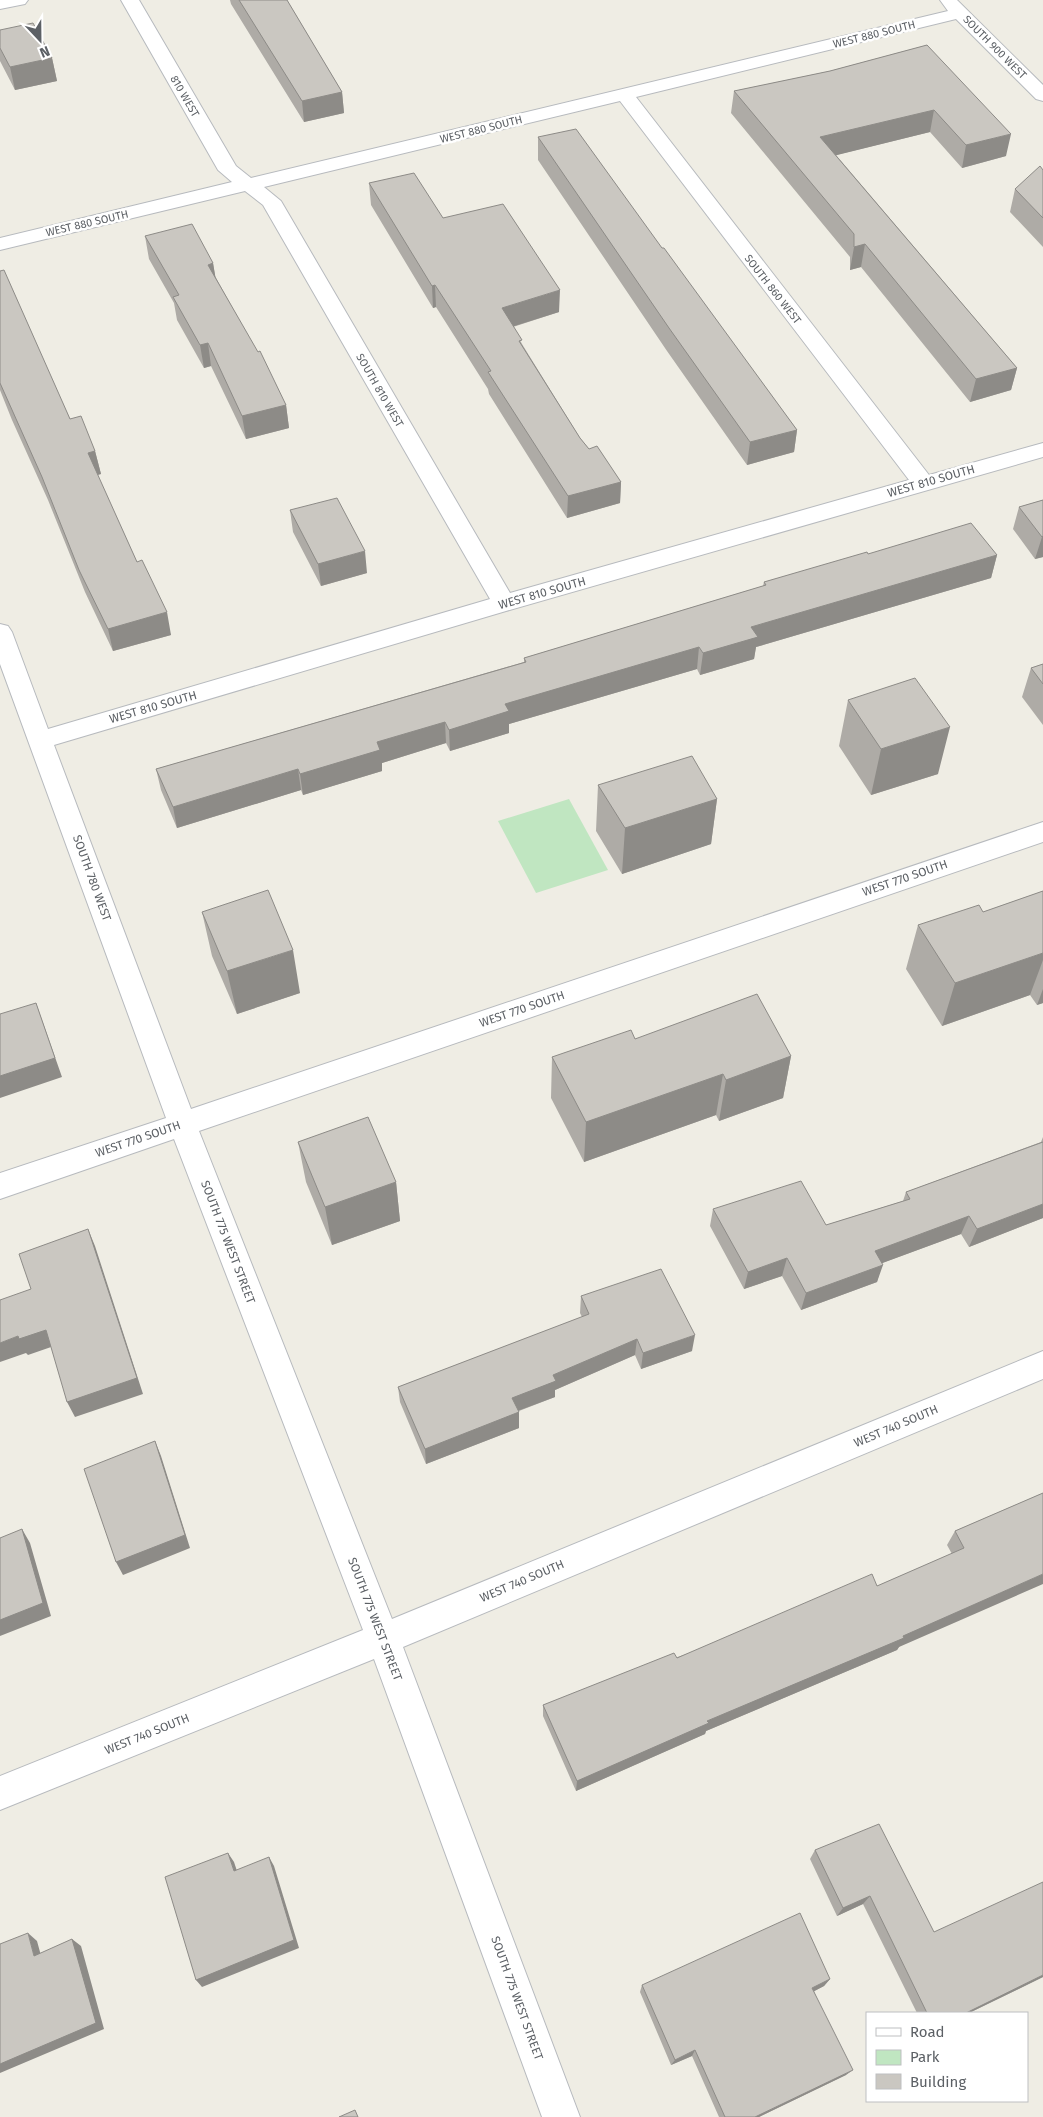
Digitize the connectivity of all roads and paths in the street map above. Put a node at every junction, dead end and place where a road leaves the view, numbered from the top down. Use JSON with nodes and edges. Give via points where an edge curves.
{"nodes":[{"id":1,"x":19,"y":0,"type":"edge"},
{"id":2,"x":130,"y":0,"type":"edge"},
{"id":3,"x":0,"y":4,"type":"edge"},
{"id":4,"x":955,"y":7,"type":"edge"},
{"id":5,"x":624,"y":94,"type":"junction"},
{"id":6,"x":1043,"y":95,"type":"edge"},
{"id":7,"x":248,"y":185,"type":"junction"},
{"id":8,"x":0,"y":244,"type":"edge"},
{"id":9,"x":1043,"y":450,"type":"edge"},
{"id":10,"x":923,"y":483,"type":"junction"},
{"id":11,"x":504,"y":603,"type":"junction"},
{"id":12,"x":0,"y":632,"type":"edge"},
{"id":13,"x":42,"y":740,"type":"junction"},
{"id":14,"x":1043,"y":832,"type":"edge"},
{"id":15,"x":182,"y":1124,"type":"junction"},
{"id":16,"x":0,"y":1186,"type":"edge"},
{"id":17,"x":1043,"y":1365,"type":"edge"},
{"id":18,"x":383,"y":1639,"type":"junction"},
{"id":19,"x":0,"y":1793,"type":"edge"},
{"id":20,"x":561,"y":2117,"type":"edge"}],
"edges":[{"from":1,"to":3,"type":"street"},
{"from":2,"to":7,"type":"street","name":"810 WEST","via":[[228,170]]},
{"from":4,"to":5,"type":"street","name":"WEST 880 SOUTH"},
{"from":4,"to":6,"type":"street","name":"SOUTH 900 WEST"},
{"from":5,"to":7,"type":"street","name":"WEST 880 SOUTH"},
{"from":5,"to":10,"type":"street","name":"SOUTH 860 WEST"},
{"from":7,"to":8,"type":"street","name":"WEST 880 SOUTH"},
{"from":7,"to":11,"type":"street","name":"SOUTH 810 WEST","via":[[271,202]]},
{"from":9,"to":10,"type":"street","name":"WEST 810 SOUTH"},
{"from":10,"to":11,"type":"street","name":"WEST 810 SOUTH"},
{"from":11,"to":13,"type":"street","name":"WEST 810 SOUTH"},
{"from":12,"to":13,"type":"street","name":"SOUTH 780 WEST"},
{"from":13,"to":15,"type":"street","name":"SOUTH 780 WEST"},
{"from":14,"to":15,"type":"street","name":"WEST 770 SOUTH"},
{"from":15,"to":16,"type":"street","name":"WEST 770 SOUTH"},
{"from":15,"to":18,"type":"street","name":"SOUTH 775 WEST STREET"},
{"from":17,"to":18,"type":"street","name":"WEST 740 SOUTH"},
{"from":18,"to":19,"type":"street","name":"WEST 740 SOUTH"},
{"from":18,"to":20,"type":"street","name":"SOUTH 775 WEST STREET"}]}
